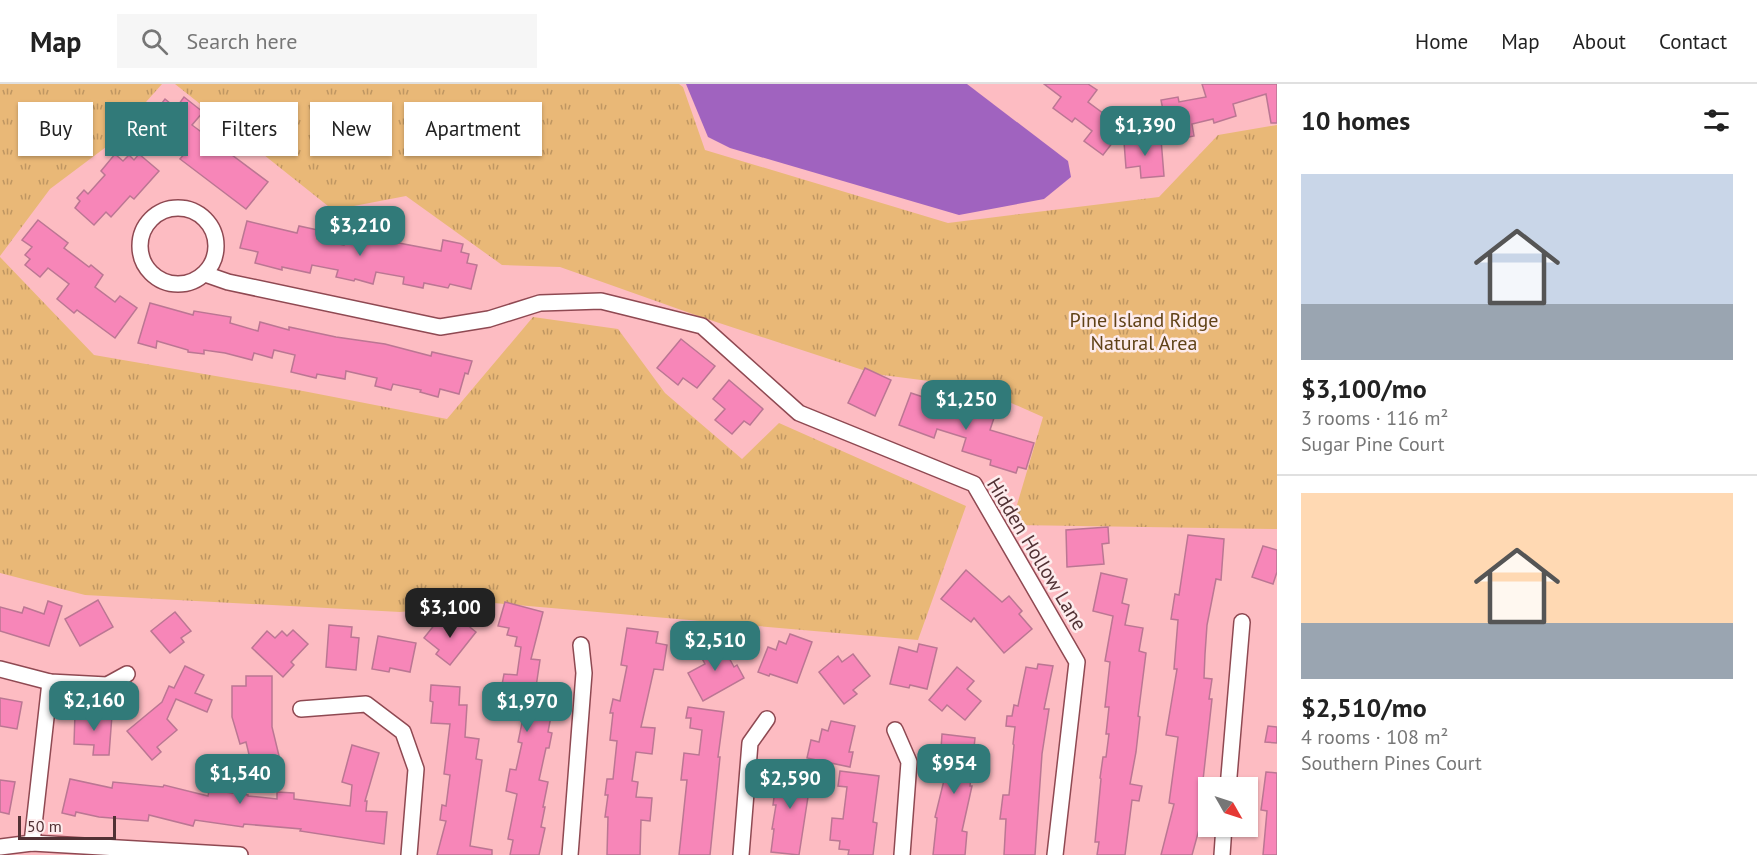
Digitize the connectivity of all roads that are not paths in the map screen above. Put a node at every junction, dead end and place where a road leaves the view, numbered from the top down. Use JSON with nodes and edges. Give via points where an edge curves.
{"nodes":[{"id":1,"x":205,"y":274,"type":"junction"},
{"id":2,"x":1242,"y":622,"type":"dead end"},
{"id":3,"x":581,"y":645,"type":"dead end"},
{"id":4,"x":0,"y":669,"type":"edge"},
{"id":5,"x":127,"y":674,"type":"dead end"},
{"id":6,"x":50,"y":682,"type":"junction"},
{"id":7,"x":301,"y":709,"type":"dead end"},
{"id":8,"x":767,"y":719,"type":"dead end"},
{"id":9,"x":895,"y":730,"type":"dead end"},
{"id":10,"x":1229,"y":777,"type":"edge"},
{"id":11,"x":1223,"y":837,"type":"edge"},
{"id":12,"x":32,"y":843,"type":"junction"},
{"id":13,"x":0,"y":847,"type":"edge"},
{"id":14,"x":240,"y":855,"type":"edge"},
{"id":15,"x":409,"y":855,"type":"edge"},
{"id":16,"x":570,"y":855,"type":"edge"},
{"id":17,"x":741,"y":855,"type":"edge"},
{"id":18,"x":902,"y":855,"type":"edge"},
{"id":19,"x":1055,"y":855,"type":"edge"},
{"id":20,"x":1222,"y":855,"type":"edge"}],
"edges":[{"from":1,"to":1,"type":"street","via":[[186,284],[162,281],[152,274],[140,254],[143,230],[150,220],[160,212],[186,208],[208,222],[216,247]]},
{"from":1,"to":19,"type":"street","name":"Hidden Hollow Lane","via":[[440,327],[489,319],[540,303],[601,301],[702,326],[799,413],[974,484],[1077,662]]},
{"from":2,"to":10,"type":"street"},
{"from":3,"to":16,"type":"street","via":[[584,673]]},
{"from":4,"to":6,"type":"street"},
{"from":5,"to":6,"type":"street","via":[[107,685]]},
{"from":6,"to":12,"type":"street"},
{"from":7,"to":15,"type":"street","via":[[366,704],[403,732],[416,769]]},
{"from":8,"to":17,"type":"street","via":[[750,743]]},
{"from":9,"to":18,"type":"street","via":[[909,762]]},
{"from":11,"to":20,"type":"street"},
{"from":12,"to":13,"type":"street"},
{"from":12,"to":14,"type":"street"}]}
